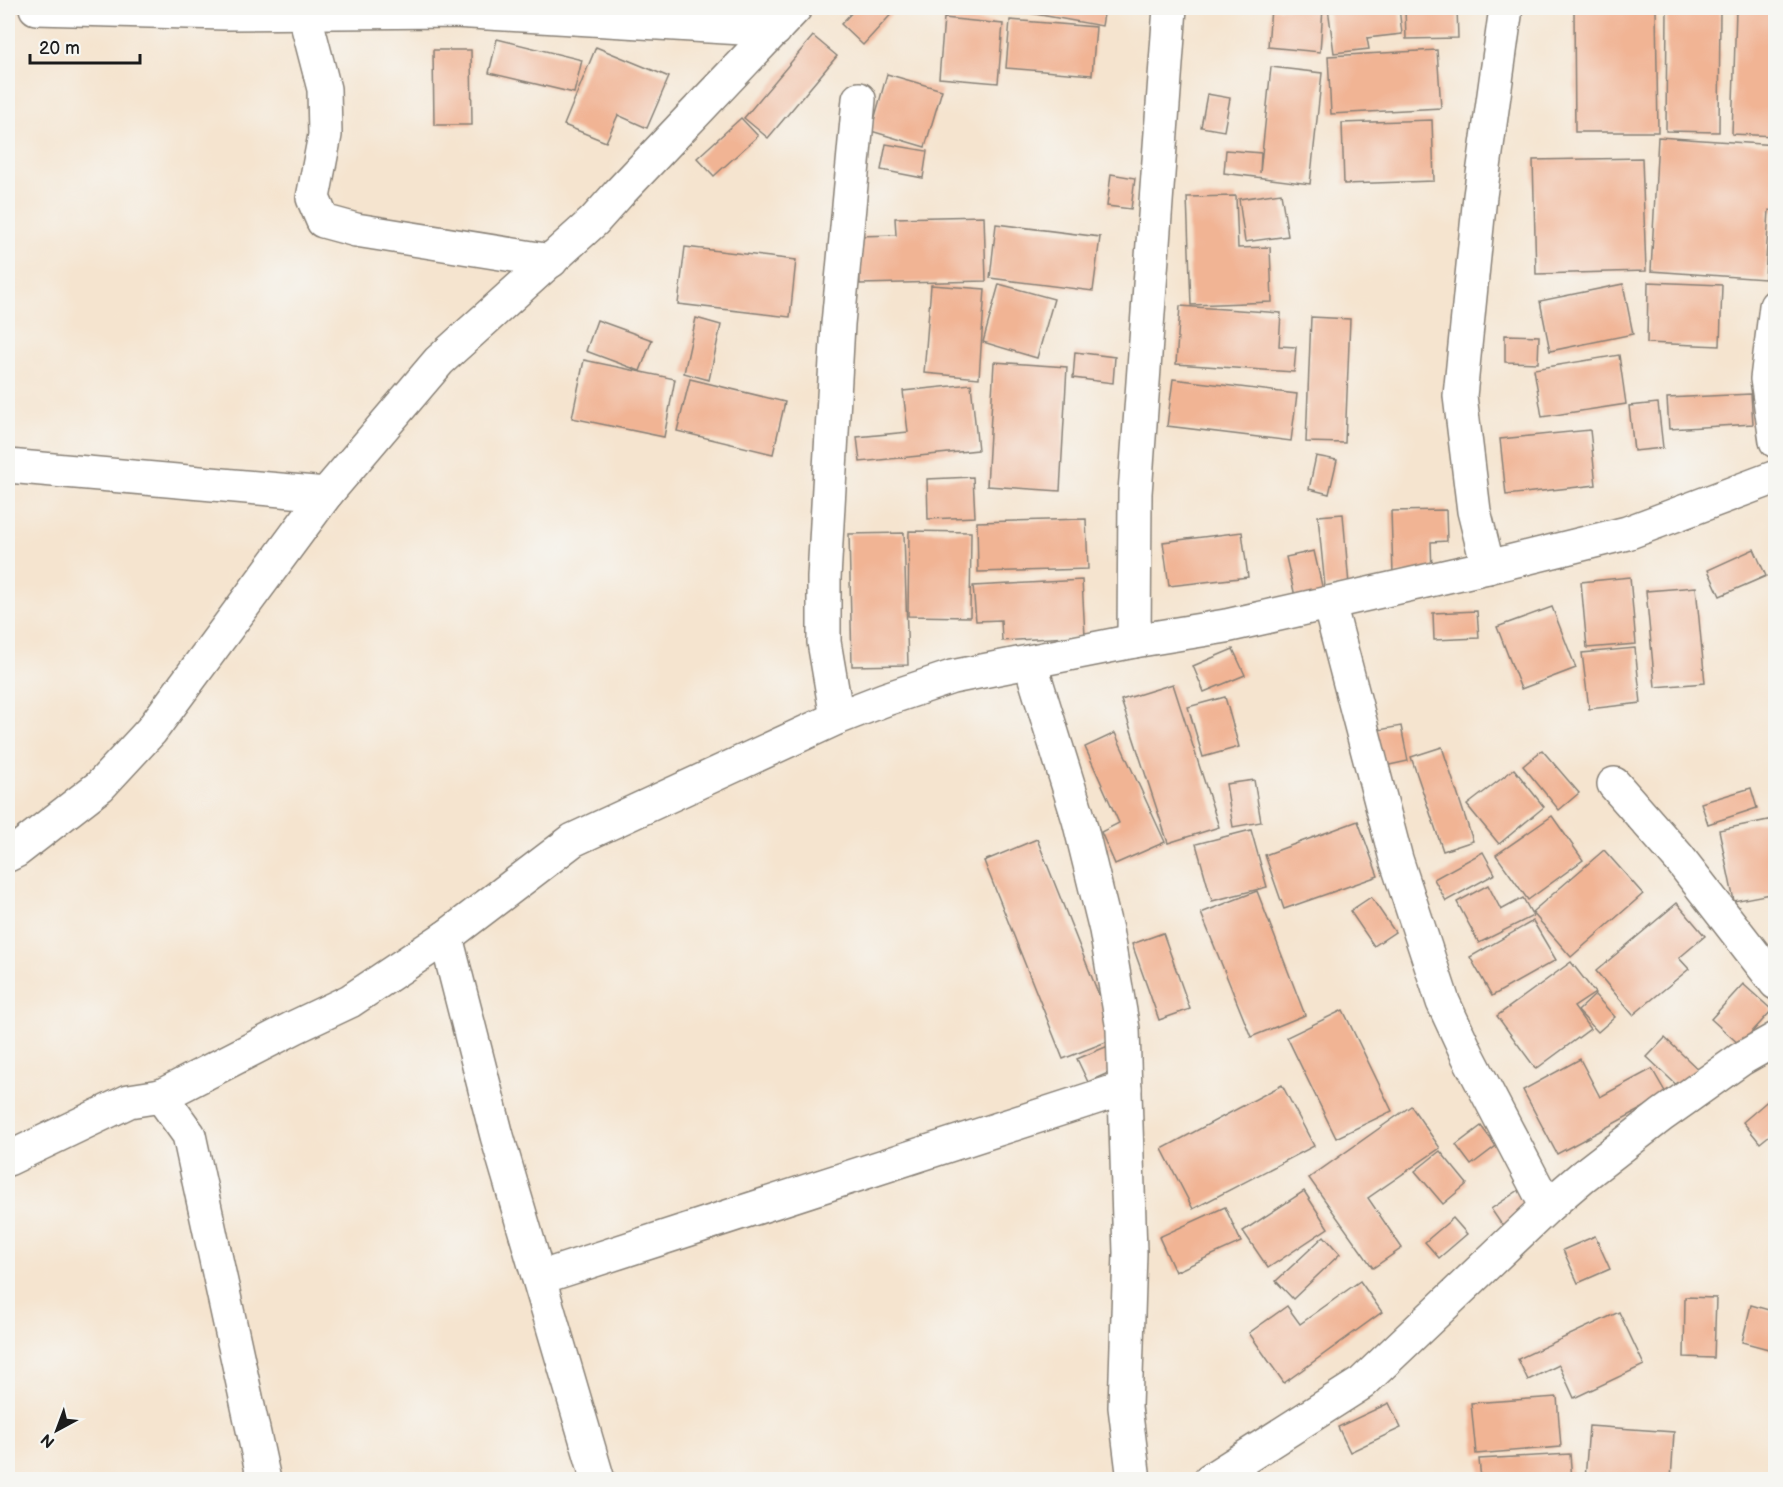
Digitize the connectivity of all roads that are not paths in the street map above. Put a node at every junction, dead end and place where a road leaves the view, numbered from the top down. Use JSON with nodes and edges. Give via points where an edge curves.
{"nodes":[{"id":1,"x":36,"y":8,"type":"edge"},
{"id":2,"x":1170,"y":8,"type":"edge"},
{"id":3,"x":1506,"y":8,"type":"edge"},
{"id":4,"x":226,"y":10,"type":"edge"},
{"id":5,"x":304,"y":12,"type":"junction"},
{"id":6,"x":785,"y":19,"type":"edge"},
{"id":7,"x":859,"y":99,"type":"dead end"},
{"id":8,"x":551,"y":261,"type":"junction"},
{"id":9,"x":1776,"y":306,"type":"edge"},
{"id":10,"x":1776,"y":441,"type":"edge"},
{"id":11,"x":8,"y":466,"type":"edge"},
{"id":12,"x":1776,"y":477,"type":"edge"},
{"id":13,"x":326,"y":494,"type":"junction"},
{"id":14,"x":1488,"y":567,"type":"junction"},
{"id":15,"x":1329,"y":603,"type":"junction"},
{"id":16,"x":1134,"y":641,"type":"junction"},
{"id":17,"x":1030,"y":662,"type":"junction"},
{"id":18,"x":837,"y":718,"type":"junction"},
{"id":19,"x":1614,"y":784,"type":"dead end"},
{"id":20,"x":8,"y":855,"type":"edge"},
{"id":21,"x":446,"y":937,"type":"junction"},
{"id":22,"x":1776,"y":983,"type":"edge"},
{"id":23,"x":1776,"y":1039,"type":"edge"},
{"id":24,"x":1125,"y":1088,"type":"junction"},
{"id":25,"x":160,"y":1096,"type":"junction"},
{"id":26,"x":8,"y":1159,"type":"edge"},
{"id":27,"x":1547,"y":1207,"type":"junction"},
{"id":28,"x":539,"y":1278,"type":"junction"},
{"id":29,"x":264,"y":1479,"type":"edge"},
{"id":30,"x":598,"y":1479,"type":"edge"},
{"id":31,"x":1134,"y":1479,"type":"edge"},
{"id":32,"x":1210,"y":1479,"type":"edge"}],
"edges":[{"from":1,"to":4,"type":"street"},
{"from":2,"to":16,"type":"street","via":[[1135,493]]},
{"from":3,"to":14,"type":"street","via":[[1480,196],[1460,396],[1473,511]]},
{"from":4,"to":5,"type":"street"},
{"from":5,"to":6,"type":"street","via":[[454,11]]},
{"from":5,"to":8,"type":"street","via":[[324,89],[325,135],[312,198],[323,221],[356,230]]},
{"from":6,"to":8,"type":"street","via":[[594,221]]},
{"from":7,"to":18,"type":"street","via":[[838,324],[824,578],[824,642]]},
{"from":8,"to":13,"type":"street","via":[[439,361]]},
{"from":9,"to":10,"type":"street","via":[[1767,379]]},
{"from":11,"to":13,"type":"street"},
{"from":12,"to":14,"type":"street","via":[[1627,533]]},
{"from":13,"to":20,"type":"street","via":[[151,731],[100,786]]},
{"from":14,"to":15,"type":"street"},
{"from":15,"to":16,"type":"street"},
{"from":15,"to":27,"type":"street","via":[[1396,859],[1443,1002]]},
{"from":16,"to":17,"type":"street"},
{"from":17,"to":18,"type":"street","via":[[952,677]]},
{"from":17,"to":24,"type":"street","via":[[1079,820],[1106,930],[1124,1029]]},
{"from":18,"to":21,"type":"street","via":[[573,840]]},
{"from":19,"to":22,"type":"street","via":[[1679,858]]},
{"from":21,"to":25,"type":"street","via":[[350,1001]]},
{"from":21,"to":28,"type":"street","via":[[497,1136]]},
{"from":23,"to":27,"type":"street","via":[[1662,1115]]},
{"from":24,"to":28,"type":"street"},
{"from":24,"to":31,"type":"street","via":[[1130,1253],[1125,1407]]},
{"from":25,"to":26,"type":"street","via":[[129,1101]]},
{"from":25,"to":29,"type":"street","via":[[189,1135]]},
{"from":27,"to":32,"type":"street","via":[[1362,1383]]},
{"from":28,"to":30,"type":"street"}]}
